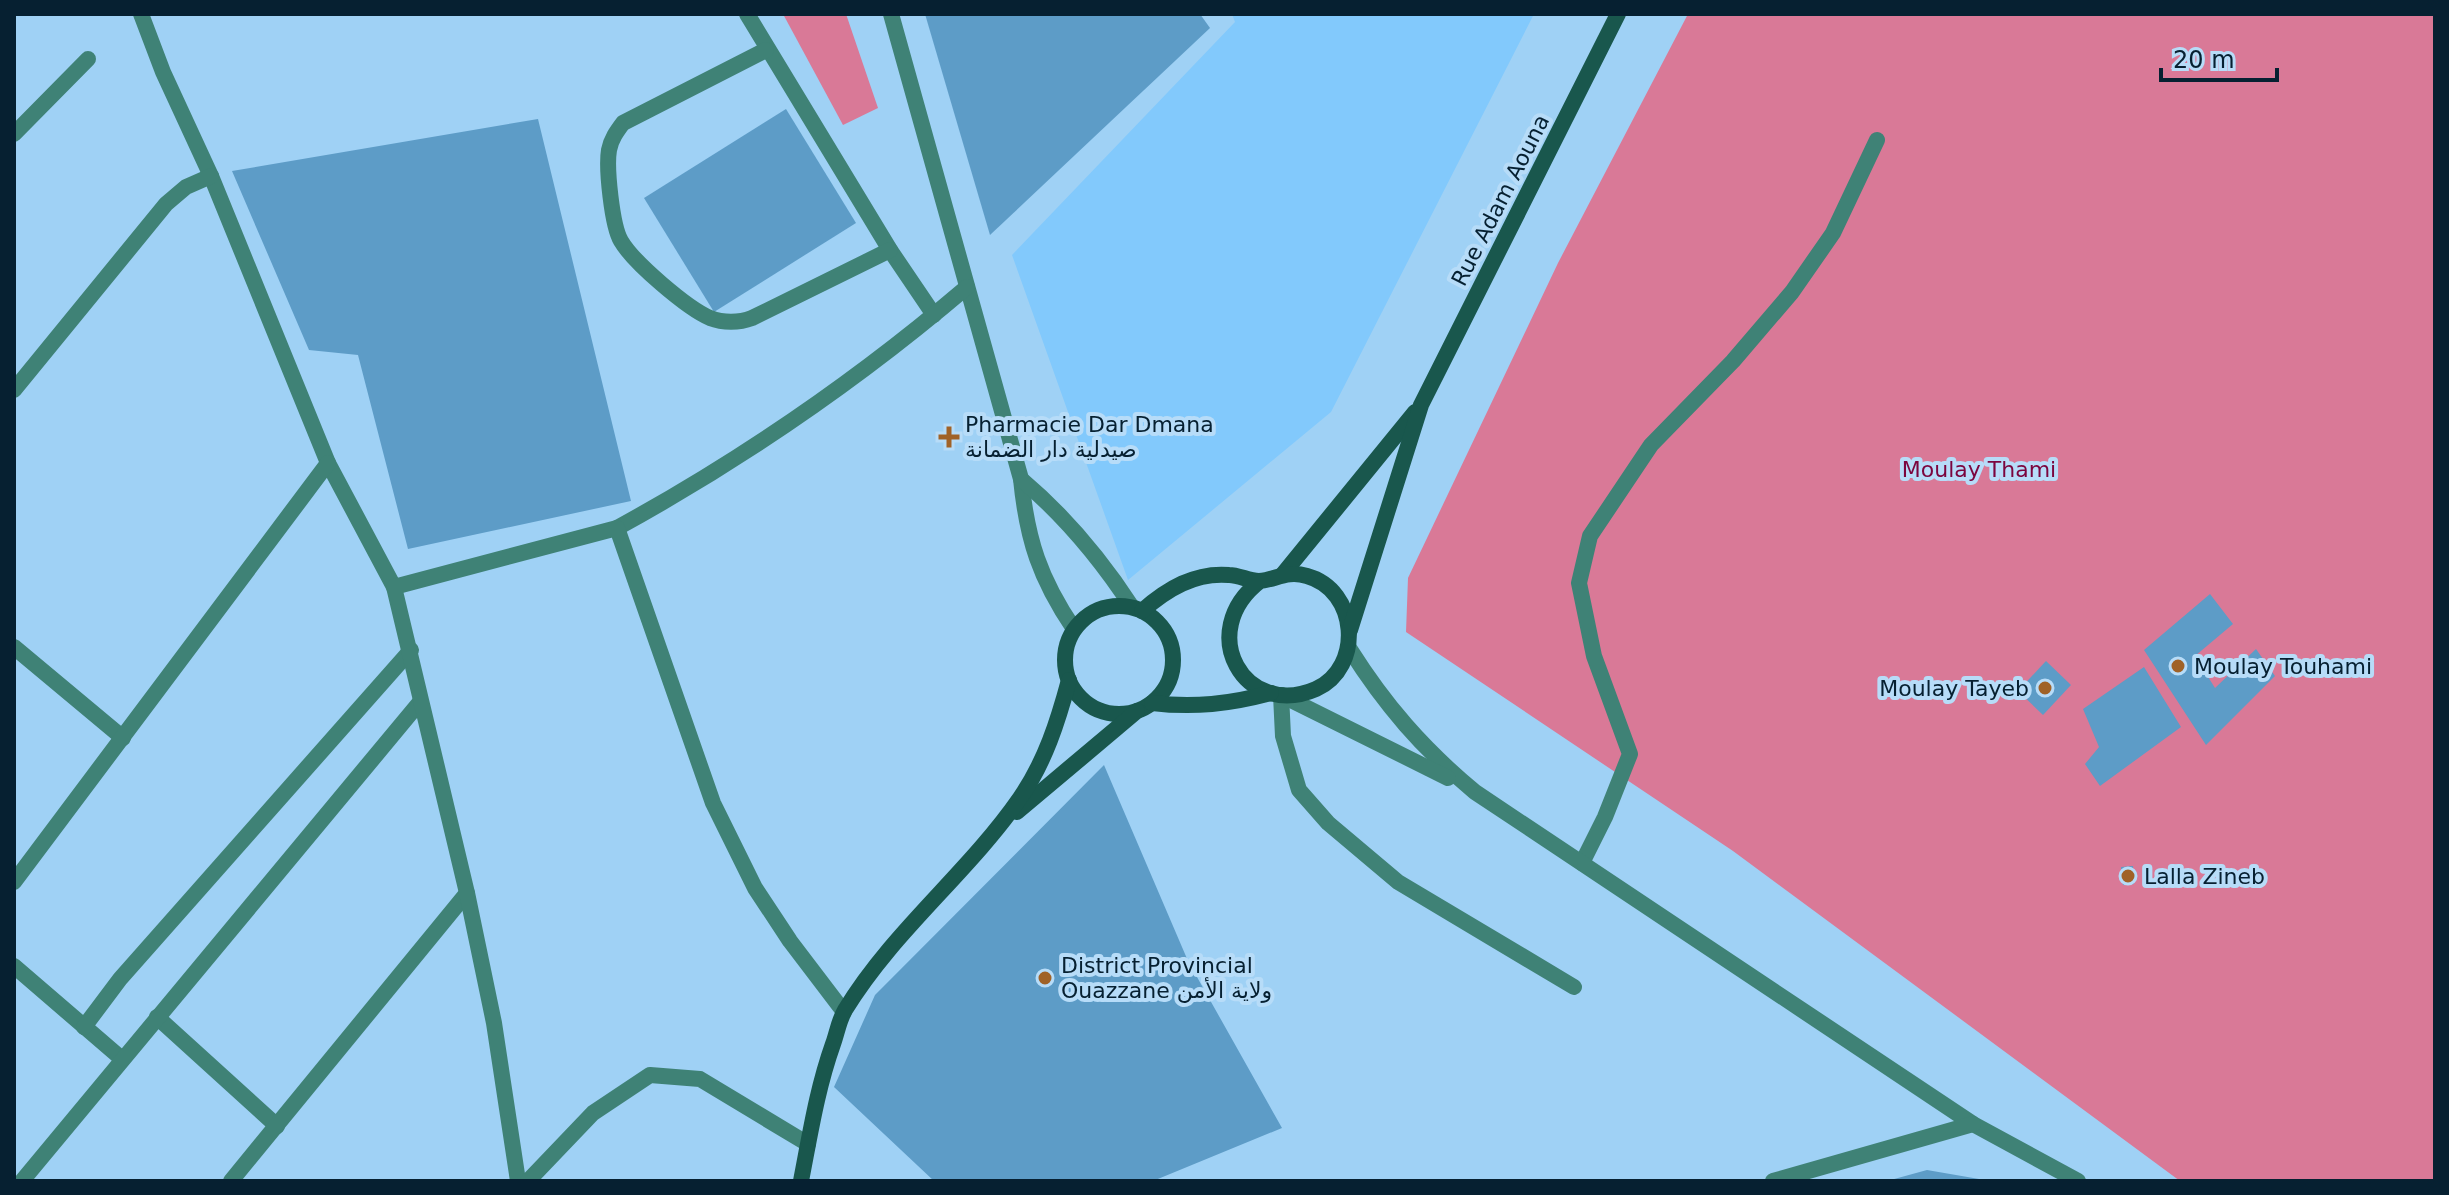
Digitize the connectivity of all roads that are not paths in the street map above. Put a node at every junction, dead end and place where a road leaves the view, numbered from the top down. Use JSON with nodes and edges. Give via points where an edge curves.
{"nodes":[{"id":1,"x":141,"y":14,"type":"edge"},
{"id":2,"x":747,"y":14,"type":"edge"},
{"id":3,"x":891,"y":14,"type":"edge"},
{"id":4,"x":1618,"y":14,"type":"edge"},
{"id":5,"x":766,"y":50,"type":"junction"},
{"id":6,"x":88,"y":59,"type":"dead end"},
{"id":7,"x":14,"y":134,"type":"edge"},
{"id":8,"x":1877,"y":140,"type":"dead end"},
{"id":9,"x":211,"y":176,"type":"junction"},
{"id":10,"x":890,"y":250,"type":"junction"},
{"id":11,"x":967,"y":287,"type":"junction"},
{"id":12,"x":934,"y":315,"type":"junction"},
{"id":13,"x":14,"y":390,"type":"edge"},
{"id":14,"x":1421,"y":405,"type":"junction"},
{"id":15,"x":328,"y":463,"type":"junction"},
{"id":16,"x":1021,"y":479,"type":"junction"},
{"id":17,"x":617,"y":528,"type":"junction"},
{"id":18,"x":1283,"y":574,"type":"junction"},
{"id":19,"x":1260,"y":581,"type":"junction"},
{"id":20,"x":394,"y":587,"type":"junction"},
{"id":21,"x":1137,"y":609,"type":"junction"},
{"id":22,"x":1074,"y":629,"type":"junction"},
{"id":23,"x":1350,"y":630,"type":"junction"},
{"id":24,"x":14,"y":647,"type":"edge"},
{"id":25,"x":1349,"y":648,"type":"junction"},
{"id":26,"x":411,"y":650,"type":"junction"},
{"id":27,"x":1069,"y":680,"type":"junction"},
{"id":28,"x":1276,"y":694,"type":"junction"},
{"id":29,"x":420,"y":702,"type":"junction"},
{"id":30,"x":1144,"y":707,"type":"junction"},
{"id":31,"x":123,"y":738,"type":"junction"},
{"id":32,"x":1475,"y":792,"type":"junction"},
{"id":33,"x":997,"y":829,"type":"junction"},
{"id":34,"x":1582,"y":863,"type":"junction"},
{"id":35,"x":14,"y":882,"type":"edge"},
{"id":36,"x":467,"y":893,"type":"junction"},
{"id":37,"x":14,"y":966,"type":"edge"},
{"id":38,"x":1574,"y":987,"type":"dead end"},
{"id":39,"x":844,"y":1012,"type":"junction"},
{"id":40,"x":157,"y":1017,"type":"junction"},
{"id":41,"x":84,"y":1027,"type":"junction"},
{"id":42,"x":122,"y":1059,"type":"junction"},
{"id":43,"x":1973,"y":1124,"type":"junction"},
{"id":44,"x":277,"y":1126,"type":"junction"},
{"id":45,"x":808,"y":1144,"type":"junction"},
{"id":46,"x":22,"y":1181,"type":"edge"},
{"id":47,"x":231,"y":1181,"type":"edge"},
{"id":48,"x":518,"y":1181,"type":"edge"},
{"id":49,"x":528,"y":1181,"type":"edge"},
{"id":50,"x":801,"y":1181,"type":"edge"},
{"id":51,"x":1773,"y":1181,"type":"edge"},
{"id":52,"x":2078,"y":1181,"type":"edge"}],
"edges":[{"from":1,"to":9,"type":"street"},
{"from":2,"to":5,"type":"street"},
{"from":3,"to":11,"type":"street"},
{"from":4,"to":14,"type":"main road","name":"Rue Adam Aouna"},
{"from":5,"to":10,"type":"street"},
{"from":5,"to":10,"type":"street","via":[[623,123],[614,134],[609,165],[613,224],[620,240],[654,277],[708,317],[726,322],[743,322]]},
{"from":6,"to":7,"type":"street"},
{"from":8,"to":34,"type":"street","via":[[1833,233],[1792,292],[1651,445],[1590,536],[1579,583],[1594,656],[1630,754]]},
{"from":9,"to":13,"type":"street","via":[[166,204]]},
{"from":9,"to":15,"type":"street"},
{"from":10,"to":12,"type":"street"},
{"from":11,"to":12,"type":"street"},
{"from":11,"to":16,"type":"street"},
{"from":12,"to":17,"type":"street","via":[[778,432]]},
{"from":14,"to":18,"type":"main road","name":"Rue Adam Aouna"},
{"from":14,"to":23,"type":"main road","name":"Rue Adam Aouna"},
{"from":15,"to":20,"type":"street"},
{"from":15,"to":31,"type":"street"},
{"from":16,"to":21,"type":"street","via":[[1083,538]]},
{"from":16,"to":22,"type":"street","via":[[1035,559]]},
{"from":17,"to":20,"type":"street"},
{"from":17,"to":39,"type":"street","via":[[713,803],[755,888]]},
{"from":18,"to":19,"type":"main road"},
{"from":18,"to":23,"type":"main road","via":[[1307,576],[1329,588],[1343,607]]},
{"from":19,"to":21,"type":"main road","via":[[1228,574],[1196,578]]},
{"from":19,"to":28,"type":"main road","via":[[1233,611],[1230,651],[1253,684]]},
{"from":20,"to":26,"type":"street"},
{"from":21,"to":22,"type":"main road","via":[[1110,606],[1090,614]]},
{"from":21,"to":30,"type":"main road","via":[[1160,624],[1171,643],[1173,665],[1167,686]]},
{"from":22,"to":27,"type":"main road","via":[[1065,663]]},
{"from":23,"to":25,"type":"main road"},
{"from":24,"to":31,"type":"street"},
{"from":25,"to":28,"type":"main road","via":[[1340,669],[1324,685],[1303,694]]},
{"from":25,"to":32,"type":"street","via":[[1405,727]]},
{"from":26,"to":29,"type":"street"},
{"from":26,"to":41,"type":"street","via":[[120,979]]},
{"from":27,"to":30,"type":"main road","via":[[1097,709],[1117,714]]},
{"from":27,"to":33,"type":"main road","via":[[1042,760]]},
{"from":28,"to":30,"type":"main road","via":[[1213,706]]},
{"from":28,"to":32,"type":"street"},
{"from":28,"to":38,"type":"street","via":[[1299,790],[1328,823],[1398,882]]},
{"from":29,"to":36,"type":"street"},
{"from":29,"to":40,"type":"street"},
{"from":30,"to":33,"type":"main road"},
{"from":31,"to":35,"type":"street"},
{"from":32,"to":34,"type":"street"},
{"from":33,"to":39,"type":"main road","via":[[895,942]]},
{"from":34,"to":43,"type":"street"},
{"from":36,"to":44,"type":"street"},
{"from":36,"to":48,"type":"street"},
{"from":37,"to":41,"type":"street"},
{"from":39,"to":45,"type":"main road","via":[[820,1081]]},
{"from":40,"to":42,"type":"street"},
{"from":40,"to":44,"type":"street"},
{"from":41,"to":42,"type":"street"},
{"from":42,"to":46,"type":"street"},
{"from":43,"to":51,"type":"street"},
{"from":43,"to":52,"type":"street"},
{"from":44,"to":47,"type":"street"},
{"from":45,"to":49,"type":"street","via":[[700,1079],[650,1075],[593,1113]]},
{"from":45,"to":50,"type":"main road"}]}
